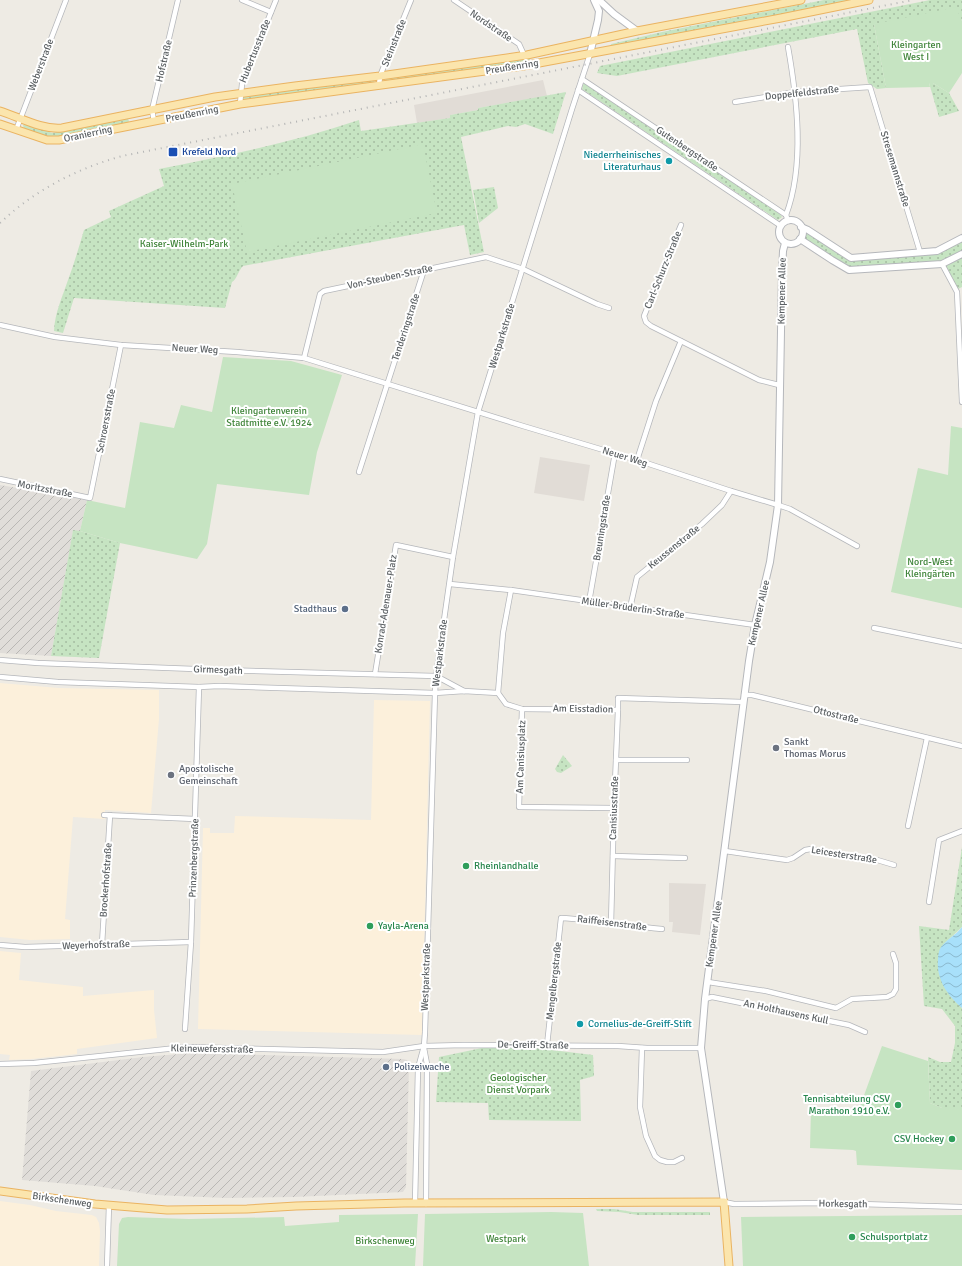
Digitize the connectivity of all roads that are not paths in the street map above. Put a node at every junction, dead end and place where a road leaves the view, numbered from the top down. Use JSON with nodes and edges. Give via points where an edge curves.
{"nodes":[{"id":1,"x":66,"y":0,"type":"edge"},
{"id":2,"x":178,"y":0,"type":"edge"},
{"id":3,"x":242,"y":0,"type":"edge"},
{"id":4,"x":276,"y":0,"type":"edge"},
{"id":5,"x":411,"y":0,"type":"edge"},
{"id":6,"x":454,"y":0,"type":"edge"},
{"id":7,"x":594,"y":0,"type":"edge"},
{"id":8,"x":599,"y":0,"type":"edge"},
{"id":9,"x":801,"y":0,"type":"edge"},
{"id":10,"x":869,"y":0,"type":"edge"},
{"id":11,"x":775,"y":2,"type":"edge"},
{"id":12,"x":271,"y":12,"type":"junction"},
{"id":13,"x":637,"y":31,"type":"junction"},
{"id":14,"x":593,"y":40,"type":"junction"},
{"id":15,"x":788,"y":47,"type":"dead end"},
{"id":16,"x":590,"y":54,"type":"junction"},
{"id":17,"x":524,"y":55,"type":"junction"},
{"id":18,"x":380,"y":76,"type":"junction"},
{"id":19,"x":582,"y":79,"type":"junction"},
{"id":20,"x":379,"y":86,"type":"junction"},
{"id":21,"x":870,"y":87,"type":"joint"},
{"id":22,"x":578,"y":90,"type":"junction"},
{"id":23,"x":795,"y":92,"type":"junction"},
{"id":24,"x":241,"y":93,"type":"junction"},
{"id":25,"x":735,"y":102,"type":"dead end"},
{"id":26,"x":240,"y":104,"type":"junction"},
{"id":27,"x":152,"y":110,"type":"junction"},
{"id":28,"x":0,"y":111,"type":"edge"},
{"id":29,"x":21,"y":118,"type":"junction"},
{"id":30,"x":154,"y":121,"type":"junction"},
{"id":31,"x":0,"y":124,"type":"edge"},
{"id":32,"x":16,"y":130,"type":"junction"},
{"id":33,"x":787,"y":218,"type":"junction"},
{"id":34,"x":681,"y":225,"type":"dead end"},
{"id":35,"x":781,"y":226,"type":"junction"},
{"id":36,"x":801,"y":227,"type":"junction"},
{"id":37,"x":962,"y":238,"type":"edge"},
{"id":38,"x":800,"y":239,"type":"junction"},
{"id":39,"x":785,"y":243,"type":"junction"},
{"id":40,"x":937,"y":251,"type":"junction"},
{"id":41,"x":920,"y":252,"type":"junction"},
{"id":42,"x":962,"y":254,"type":"edge"},
{"id":43,"x":942,"y":264,"type":"junction"},
{"id":44,"x":523,"y":269,"type":"junction"},
{"id":45,"x":424,"y":270,"type":"junction"},
{"id":46,"x":960,"y":290,"type":"edge"},
{"id":47,"x":609,"y":308,"type":"dead end"},
{"id":48,"x":0,"y":325,"type":"edge"},
{"id":49,"x":681,"y":341,"type":"junction"},
{"id":50,"x":121,"y":345,"type":"junction"},
{"id":51,"x":304,"y":358,"type":"junction"},
{"id":52,"x":387,"y":383,"type":"junction"},
{"id":53,"x":779,"y":385,"type":"junction"},
{"id":54,"x":962,"y":402,"type":"edge"},
{"id":55,"x":478,"y":412,"type":"junction"},
{"id":56,"x":615,"y":453,"type":"junction"},
{"id":57,"x":637,"y":460,"type":"junction"},
{"id":58,"x":359,"y":472,"type":"dead end"},
{"id":59,"x":0,"y":480,"type":"edge"},
{"id":60,"x":731,"y":492,"type":"junction"},
{"id":61,"x":90,"y":498,"type":"joint"},
{"id":62,"x":778,"y":504,"type":"junction"},
{"id":63,"x":857,"y":546,"type":"dead end"},
{"id":64,"x":453,"y":557,"type":"junction"},
{"id":65,"x":450,"y":584,"type":"junction"},
{"id":66,"x":510,"y":590,"type":"junction"},
{"id":67,"x":589,"y":602,"type":"junction"},
{"id":68,"x":630,"y":608,"type":"junction"},
{"id":69,"x":755,"y":625,"type":"junction"},
{"id":70,"x":874,"y":628,"type":"dead end"},
{"id":71,"x":962,"y":646,"type":"edge"},
{"id":72,"x":0,"y":660,"type":"edge"},
{"id":73,"x":375,"y":674,"type":"junction"},
{"id":74,"x":436,"y":676,"type":"junction"},
{"id":75,"x":0,"y":677,"type":"edge"},
{"id":76,"x":198,"y":687,"type":"junction"},
{"id":77,"x":464,"y":691,"type":"junction"},
{"id":78,"x":435,"y":693,"type":"junction"},
{"id":79,"x":498,"y":693,"type":"junction"},
{"id":80,"x":744,"y":695,"type":"junction"},
{"id":81,"x":743,"y":702,"type":"junction"},
{"id":82,"x":522,"y":709,"type":"junction"},
{"id":83,"x":618,"y":710,"type":"junction"},
{"id":84,"x":927,"y":738,"type":"junction"},
{"id":85,"x":962,"y":746,"type":"edge"},
{"id":86,"x":616,"y":760,"type":"junction"},
{"id":87,"x":687,"y":760,"type":"dead end"},
{"id":88,"x":614,"y":808,"type":"junction"},
{"id":89,"x":104,"y":815,"type":"dead end"},
{"id":90,"x":110,"y":815,"type":"junction"},
{"id":91,"x":195,"y":819,"type":"junction"},
{"id":92,"x":908,"y":826,"type":"dead end"},
{"id":93,"x":962,"y":831,"type":"edge"},
{"id":94,"x":725,"y":851,"type":"junction"},
{"id":95,"x":613,"y":856,"type":"junction"},
{"id":96,"x":685,"y":858,"type":"dead end"},
{"id":97,"x":894,"y":865,"type":"dead end"},
{"id":98,"x":929,"y":902,"type":"dead end"},
{"id":99,"x":561,"y":918,"type":"joint"},
{"id":100,"x":611,"y":924,"type":"junction"},
{"id":101,"x":662,"y":929,"type":"dead end"},
{"id":102,"x":191,"y":942,"type":"junction"},
{"id":103,"x":102,"y":944,"type":"junction"},
{"id":104,"x":0,"y":945,"type":"edge"},
{"id":105,"x":893,"y":954,"type":"dead end"},
{"id":106,"x":708,"y":982,"type":"junction"},
{"id":107,"x":705,"y":999,"type":"junction"},
{"id":108,"x":185,"y":1029,"type":"dead end"},
{"id":109,"x":865,"y":1032,"type":"dead end"},
{"id":110,"x":547,"y":1045,"type":"junction"},
{"id":111,"x":424,"y":1046,"type":"junction"},
{"id":112,"x":642,"y":1048,"type":"junction"},
{"id":113,"x":701,"y":1048,"type":"junction"},
{"id":114,"x":0,"y":1064,"type":"edge"},
{"id":115,"x":682,"y":1158,"type":"dead end"},
{"id":116,"x":0,"y":1191,"type":"edge"},
{"id":117,"x":724,"y":1202,"type":"junction"},
{"id":118,"x":415,"y":1203,"type":"junction"},
{"id":119,"x":426,"y":1204,"type":"junction"},
{"id":120,"x":108,"y":1205,"type":"junction"},
{"id":121,"x":962,"y":1207,"type":"edge"},
{"id":122,"x":107,"y":1266,"type":"edge"},
{"id":123,"x":729,"y":1266,"type":"edge"}],
"edges":[{"from":1,"to":29,"type":"street","name":"Weberstraße"},
{"from":2,"to":27,"type":"street","name":"Hofstraße"},
{"from":3,"to":12,"type":"street"},
{"from":4,"to":12,"type":"street","name":"Hubertusstraße"},
{"from":5,"to":18,"type":"street","name":"Steinstraße"},
{"from":6,"to":17,"type":"street","name":"Nordstraße","via":[[519,44]]},
{"from":7,"to":14,"type":"street","via":[[599,10]]},
{"from":8,"to":13,"type":"street"},
{"from":9,"to":11,"type":"main road","name":"Preußenring"},
{"from":10,"to":16,"type":"main road","name":"Preußenring"},
{"from":11,"to":13,"type":"main road","name":"Preußenring"},
{"from":12,"to":24,"type":"street","name":"Hubertusstraße","via":[[242,84]]},
{"from":13,"to":14,"type":"main road","name":"Preußenring"},
{"from":14,"to":16,"type":"street"},
{"from":14,"to":17,"type":"main road","name":"Preußenring"},
{"from":15,"to":23,"type":"street"},
{"from":16,"to":19,"type":"street","name":"Westparkstraße"},
{"from":16,"to":20,"type":"main road","name":"Preußenring"},
{"from":17,"to":18,"type":"main road","name":"Preußenring"},
{"from":18,"to":20,"type":"street","name":"Steinstraße"},
{"from":18,"to":24,"type":"main road","name":"Preußenring"},
{"from":19,"to":22,"type":"street","name":"Westparkstraße"},
{"from":19,"to":33,"type":"street","name":"Gutenbergstraße"},
{"from":20,"to":26,"type":"main road","name":"Preußenring"},
{"from":21,"to":23,"type":"street","name":"Doppelfeldstraße"},
{"from":21,"to":41,"type":"street","name":"Stresemannstraße"},
{"from":22,"to":35,"type":"street","name":"Gutenbergstraße"},
{"from":22,"to":44,"type":"street","name":"Westparkstraße"},
{"from":23,"to":25,"type":"street","name":"Doppelfeldstraße"},
{"from":23,"to":33,"type":"street","via":[[797,152]]},
{"from":24,"to":26,"type":"street","name":"Hubertusstraße"},
{"from":24,"to":27,"type":"main road","name":"Preußenring"},
{"from":26,"to":30,"type":"main road","name":"Preußenring"},
{"from":27,"to":29,"type":"main road","name":"Oranierring","via":[[54,129]]},
{"from":27,"to":30,"type":"street","name":"Hofstraße"},
{"from":28,"to":29,"type":"main road","name":"Oranierring"},
{"from":29,"to":32,"type":"street","name":"Weberstraße"},
{"from":30,"to":32,"type":"main road","name":"Oranierring","via":[[53,141]]},
{"from":31,"to":32,"type":"main road","name":"Oranierring"},
{"from":33,"to":35,"type":"street"},
{"from":33,"to":36,"type":"street"},
{"from":34,"to":49,"type":"street","name":"Carl-Schurz-Straße","via":[[644,316],[651,326]]},
{"from":35,"to":39,"type":"street","via":[[779,235]]},
{"from":36,"to":38,"type":"street"},
{"from":36,"to":41,"type":"street","via":[[851,258]]},
{"from":37,"to":40,"type":"street"},
{"from":38,"to":39,"type":"street","via":[[794,244]]},
{"from":38,"to":43,"type":"street","via":[[849,270]]},
{"from":39,"to":53,"type":"street","name":"Kempener Allee"},
{"from":40,"to":41,"type":"street"},
{"from":40,"to":43,"type":"street"},
{"from":42,"to":43,"type":"street"},
{"from":43,"to":46,"type":"street"},
{"from":44,"to":45,"type":"street","name":"Von-Steuben-Straße","via":[[486,257]]},
{"from":44,"to":47,"type":"street"},
{"from":44,"to":55,"type":"street","name":"Westparkstraße"},
{"from":45,"to":51,"type":"street","name":"Von-Steuben-Straße","via":[[324,291],[320,294]]},
{"from":45,"to":52,"type":"street","name":"Tenderingstraße"},
{"from":46,"to":54,"type":"street"},
{"from":48,"to":50,"type":"street","name":"Neuer Weg","via":[[55,337]]},
{"from":49,"to":53,"type":"street","name":"Carl-Schurz-Straße","via":[[760,380]]},
{"from":49,"to":57,"type":"street","via":[[656,401]]},
{"from":50,"to":51,"type":"street","name":"Neuer Weg"},
{"from":50,"to":61,"type":"street","name":"Schroersstraße"},
{"from":51,"to":52,"type":"street","name":"Neuer Weg"},
{"from":52,"to":55,"type":"street","name":"Neuer Weg"},
{"from":52,"to":58,"type":"street"},
{"from":53,"to":62,"type":"street","name":"Kempener Allee"},
{"from":55,"to":56,"type":"street","name":"Neuer Weg"},
{"from":55,"to":64,"type":"street","name":"Westparkstraße"},
{"from":56,"to":57,"type":"street","name":"Neuer Weg"},
{"from":56,"to":67,"type":"street","name":"Breuningstraße"},
{"from":57,"to":60,"type":"street","name":"Neuer Weg"},
{"from":59,"to":61,"type":"street","name":"Moritzstraße"},
{"from":60,"to":62,"type":"street","name":"Neuer Weg"},
{"from":60,"to":68,"type":"street","name":"Keussenstraße","via":[[722,505],[702,524],[637,577]]},
{"from":62,"to":63,"type":"street","name":"Neuer Weg"},
{"from":62,"to":69,"type":"street","name":"Kempener Allee","via":[[770,562]]},
{"from":64,"to":65,"type":"street","name":"Westparkstraße"},
{"from":64,"to":73,"type":"street","name":"Konrad-Adenauer-Platz","via":[[396,545]]},
{"from":65,"to":66,"type":"street","name":"Müller-Brüderlin-Straße"},
{"from":65,"to":74,"type":"street","name":"Westparkstraße"},
{"from":66,"to":67,"type":"street","name":"Müller-Brüderlin-Straße"},
{"from":66,"to":79,"type":"street"},
{"from":67,"to":68,"type":"street","name":"Müller-Brüderlin-Straße"},
{"from":68,"to":69,"type":"street","name":"Müller-Brüderlin-Straße"},
{"from":69,"to":80,"type":"street","name":"Kempener Allee"},
{"from":70,"to":71,"type":"street"},
{"from":72,"to":73,"type":"street","name":"Girmesgath"},
{"from":73,"to":74,"type":"street","name":"Girmesgath"},
{"from":74,"to":77,"type":"street"},
{"from":74,"to":78,"type":"street","name":"Westparkstraße"},
{"from":75,"to":76,"type":"street","name":"Girmesgath","via":[[58,682]]},
{"from":76,"to":78,"type":"street","name":"Girmesgath"},
{"from":76,"to":91,"type":"street","name":"Prinzenbergstraße"},
{"from":77,"to":78,"type":"street"},
{"from":77,"to":79,"type":"street"},
{"from":78,"to":111,"type":"street","name":"Westparkstraße"},
{"from":79,"to":82,"type":"street","name":"Am Eisstadion","via":[[506,704]]},
{"from":80,"to":81,"type":"street","name":"Kempener Allee"},
{"from":80,"to":84,"type":"street","name":"Ottostraße"},
{"from":81,"to":83,"type":"street","name":"Am Eisstadion","via":[[618,698]]},
{"from":81,"to":94,"type":"street","name":"Kempener Allee"},
{"from":82,"to":83,"type":"street","name":"Am Eisstadion"},
{"from":82,"to":88,"type":"street","name":"Am Canisiusplatz","via":[[519,807]]},
{"from":83,"to":86,"type":"street","name":"Canisiusstraße"},
{"from":84,"to":85,"type":"street","name":"Ottostraße"},
{"from":84,"to":92,"type":"street"},
{"from":86,"to":87,"type":"street"},
{"from":86,"to":88,"type":"street","name":"Canisiusstraße"},
{"from":88,"to":95,"type":"street","name":"Canisiusstraße"},
{"from":89,"to":90,"type":"street"},
{"from":90,"to":91,"type":"street"},
{"from":90,"to":103,"type":"street","name":"Brockerhofstraße"},
{"from":91,"to":102,"type":"street","name":"Prinzenbergstraße"},
{"from":93,"to":98,"type":"street","via":[[939,840]]},
{"from":94,"to":97,"type":"street","name":"Leicesterstraße","via":[[787,860],[811,849],[874,859]]},
{"from":94,"to":106,"type":"street","name":"Kempener Allee"},
{"from":95,"to":96,"type":"street"},
{"from":95,"to":100,"type":"street","name":"Canisiusstraße"},
{"from":99,"to":100,"type":"street","name":"Raiffeisenstraße","via":[[588,919]]},
{"from":99,"to":110,"type":"street","name":"Mengelbergstraße"},
{"from":100,"to":101,"type":"street","name":"Raiffeisenstraße"},
{"from":102,"to":103,"type":"street","name":"Weyerhofstraße"},
{"from":102,"to":108,"type":"street","name":"Prinzenbergstraße"},
{"from":103,"to":104,"type":"street","name":"Weyerhofstraße","via":[[25,947]]},
{"from":105,"to":106,"type":"street","name":"Kempener Allee","via":[[896,963],[896,990],[893,994],[887,997],[852,999],[836,1008],[766,991]]},
{"from":106,"to":107,"type":"street","name":"Kempener Allee"},
{"from":107,"to":109,"type":"street","name":"An Holthausens Kull","via":[[712,997],[849,1025]]},
{"from":107,"to":113,"type":"street","name":"Kempener Allee"},
{"from":110,"to":111,"type":"street","name":"De-Greiff-Straße"},
{"from":110,"to":112,"type":"street","name":"De-Greiff-Straße"},
{"from":111,"to":114,"type":"street","name":"Kleinewefersstraße","via":[[383,1052],[186,1047],[34,1063]]},
{"from":111,"to":118,"type":"street","name":"Westparkstraße","via":[[418,1068]]},
{"from":111,"to":119,"type":"street","name":"Westparkstraße","via":[[427,1064]]},
{"from":112,"to":113,"type":"street","name":"De-Greiff-Straße"},
{"from":112,"to":115,"type":"street","via":[[640,1107],[646,1136],[655,1156],[660,1160],[674,1162]]},
{"from":113,"to":117,"type":"street","name":"Kempener Allee"},
{"from":116,"to":120,"type":"main road","name":"Birkschenweg"},
{"from":117,"to":119,"type":"main road","name":"Birkschenweg"},
{"from":117,"to":121,"type":"street","name":"Horkesgath"},
{"from":117,"to":123,"type":"main road","name":"Kempener Allee"},
{"from":118,"to":119,"type":"main road","name":"Birkschenweg"},
{"from":118,"to":120,"type":"main road","name":"Birkschenweg","via":[[192,1210]]},
{"from":120,"to":122,"type":"street"}]}
